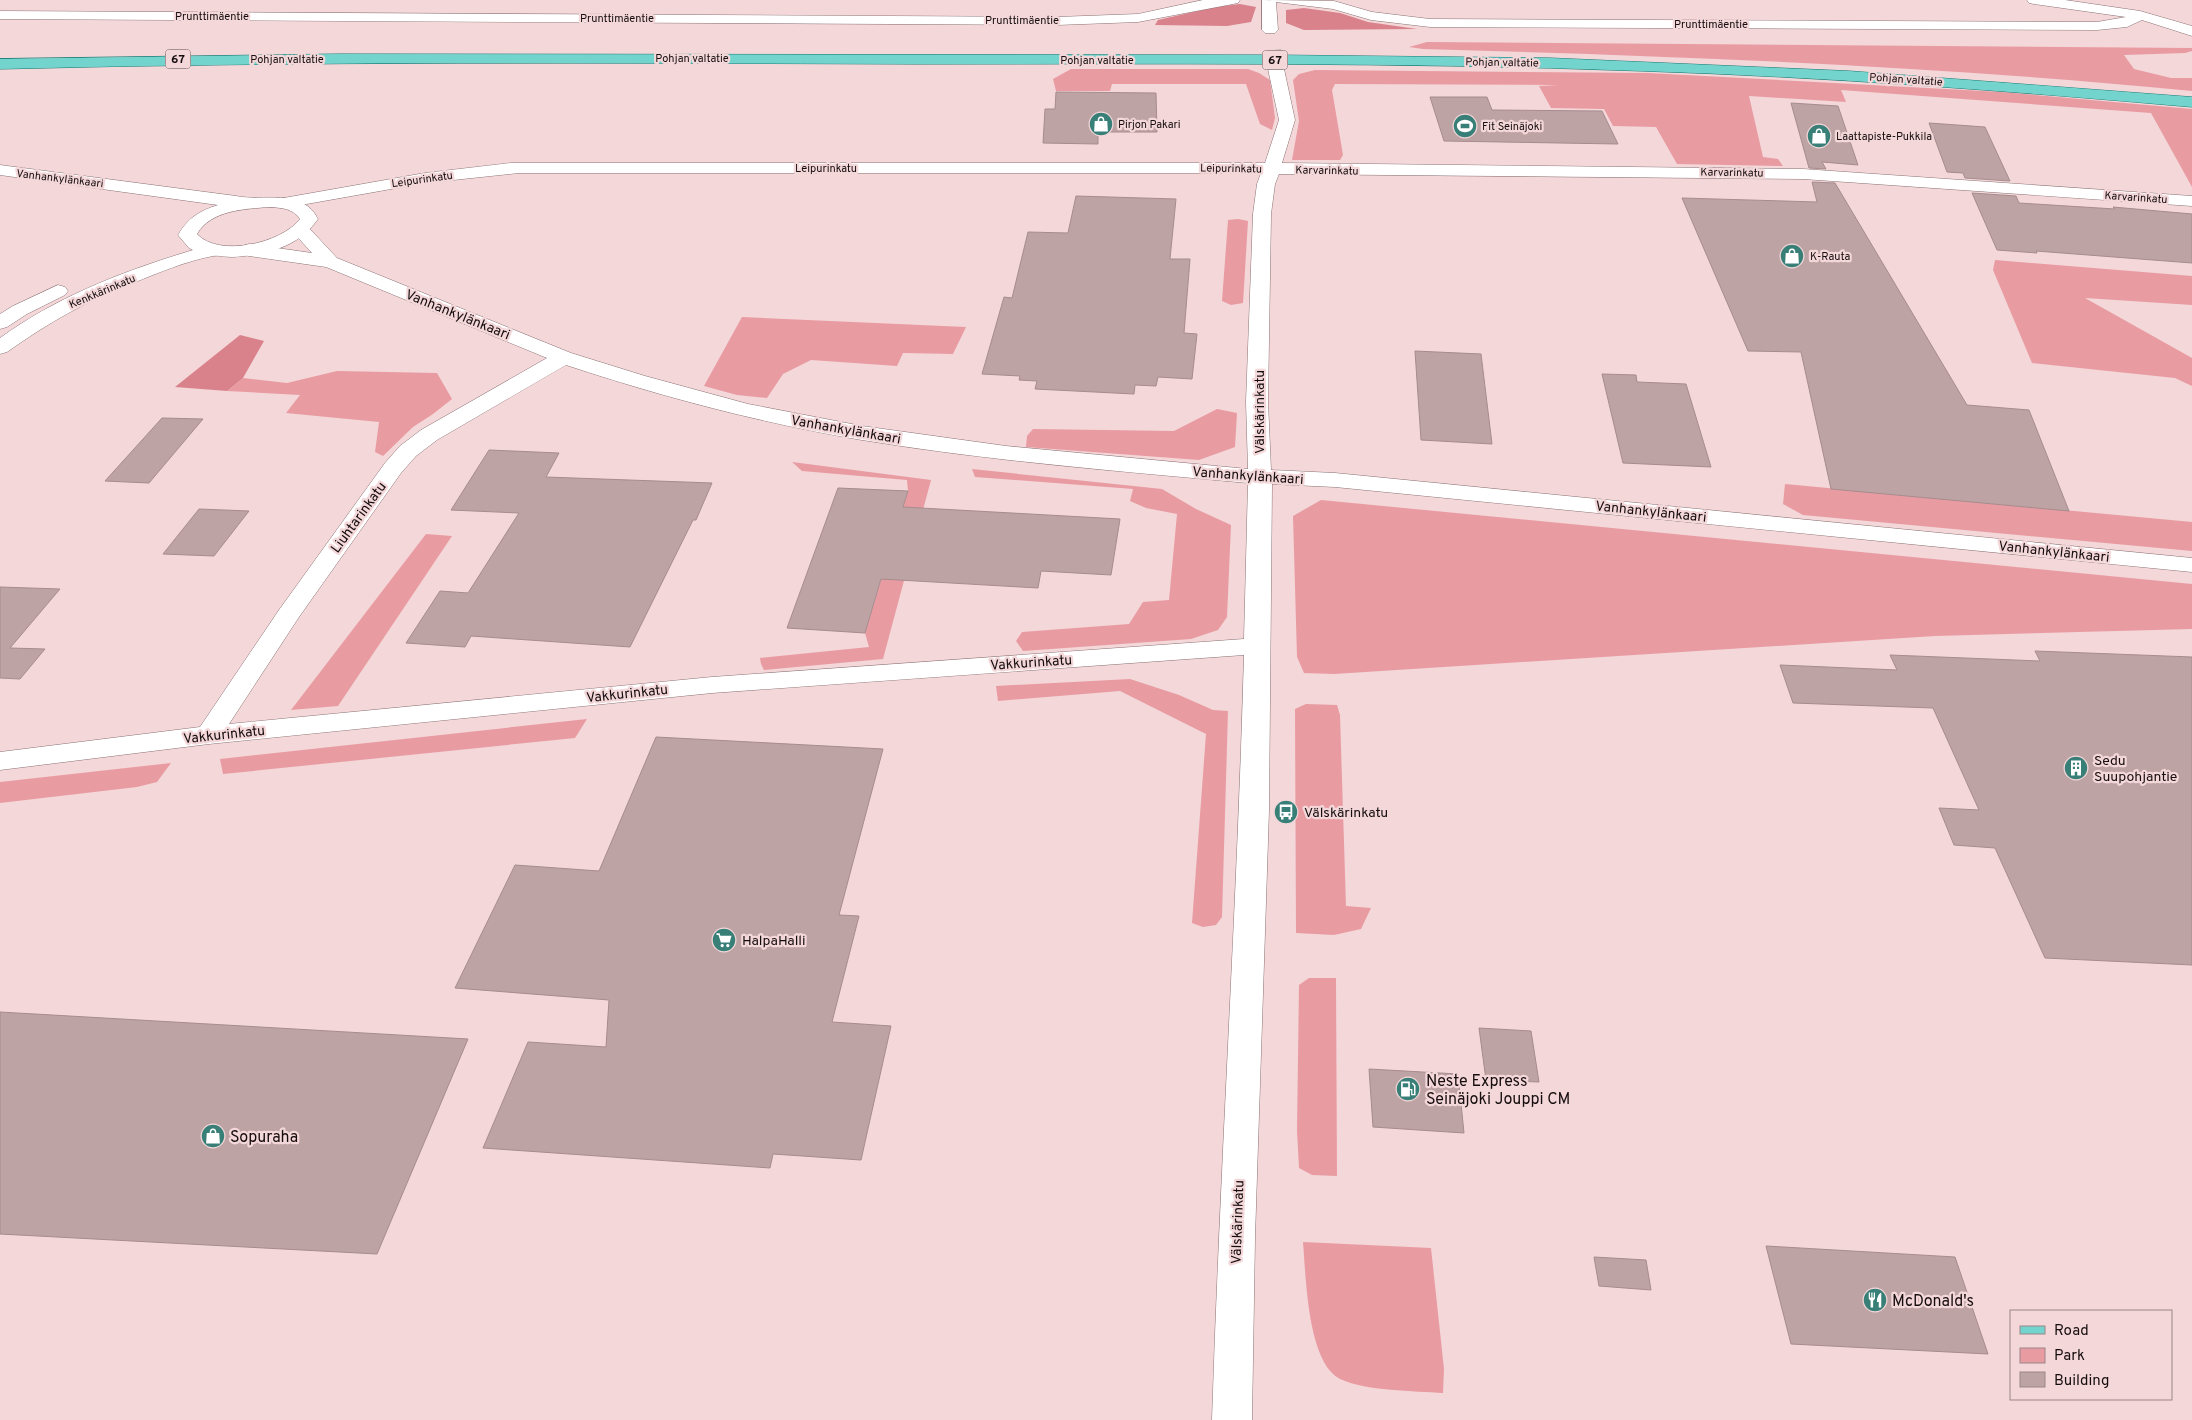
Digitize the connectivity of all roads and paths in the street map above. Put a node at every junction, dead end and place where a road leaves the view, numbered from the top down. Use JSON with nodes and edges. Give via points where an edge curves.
{"nodes":[{"id":1,"x":1233,"y":0,"type":"edge"},
{"id":2,"x":1269,"y":0,"type":"edge"},
{"id":3,"x":1282,"y":0,"type":"edge"},
{"id":4,"x":2034,"y":0,"type":"edge"},
{"id":5,"x":2128,"y":0,"type":"edge"},
{"id":6,"x":0,"y":15,"type":"edge"},
{"id":7,"x":2140,"y":15,"type":"junction"},
{"id":8,"x":2192,"y":30,"type":"edge"},
{"id":9,"x":1271,"y":39,"type":"tunnel mouth"},
{"id":10,"x":0,"y":53,"type":"edge"},
{"id":11,"x":332,"y":59,"type":"junction"},
{"id":12,"x":357,"y":59,"type":"junction"},
{"id":13,"x":0,"y":64,"type":"edge"},
{"id":14,"x":1276,"y":69,"type":"tunnel mouth"},
{"id":15,"x":0,"y":78,"type":"edge"},
{"id":16,"x":2192,"y":102,"type":"edge"},
{"id":17,"x":1271,"y":169,"type":"junction"},
{"id":18,"x":0,"y":170,"type":"edge"},
{"id":19,"x":382,"y":184,"type":"junction"},
{"id":20,"x":119,"y":186,"type":"junction"},
{"id":21,"x":2192,"y":201,"type":"edge"},
{"id":22,"x":256,"y":203,"type":"junction"},
{"id":23,"x":284,"y":203,"type":"junction"},
{"id":24,"x":305,"y":225,"type":"junction"},
{"id":25,"x":193,"y":228,"type":"junction"},
{"id":26,"x":213,"y":250,"type":"junction"},
{"id":27,"x":249,"y":250,"type":"junction"},
{"id":28,"x":330,"y":262,"type":"junction"},
{"id":29,"x":0,"y":323,"type":"edge"},
{"id":30,"x":0,"y":348,"type":"edge"},
{"id":31,"x":564,"y":357,"type":"junction"},
{"id":32,"x":1260,"y":477,"type":"junction"},
{"id":33,"x":2192,"y":565,"type":"edge"},
{"id":34,"x":1257,"y":646,"type":"junction"},
{"id":35,"x":209,"y":735,"type":"junction"},
{"id":36,"x":0,"y":761,"type":"edge"},
{"id":37,"x":1232,"y":1420,"type":"edge"}],
"edges":[{"from":1,"to":6,"type":"street","name":"Prunttimäentie","via":[[1138,18],[1057,21]]},
{"from":2,"to":9,"type":"street"},
{"from":3,"to":7,"type":"street","name":"Prunttimäentie","via":[[1334,5],[1371,16],[1430,23],[2097,26],[2127,23]]},
{"from":4,"to":7,"type":"street"},
{"from":5,"to":7,"type":"street"},
{"from":7,"to":8,"type":"street"},
{"from":10,"to":11,"type":"main road"},
{"from":11,"to":12,"type":"main road","name":"Pohjan valtatie","number":"67"},
{"from":11,"to":13,"type":"main road","name":"Pohjan valtatie","number":"67"},
{"from":12,"to":15,"type":"main road"},
{"from":12,"to":16,"type":"main road","name":"Pohjan valtatie","number":"67","via":[[1521,63],[1855,76]]},
{"from":14,"to":17,"type":"street","name":"Välskärinkatu","via":[[1287,120]]},
{"from":17,"to":19,"type":"street","name":"Leipurinkatu","via":[[513,168]]},
{"from":17,"to":21,"type":"street","name":"Karvarinkatu","via":[[1803,174]]},
{"from":17,"to":32,"type":"street","name":"Välskärinkatu","via":[[1262,214],[1257,402]]},
{"from":18,"to":20,"type":"street","name":"Vanhankylänkaari"},
{"from":19,"to":23,"type":"street","name":"Leipurinkatu"},
{"from":19,"to":24,"type":"street","name":"Leipurinkatu"},
{"from":20,"to":22,"type":"street","name":"Vanhankylänkaari"},
{"from":20,"to":25,"type":"street","name":"Vanhankylänkaari","via":[[182,210]]},
{"from":22,"to":23,"type":"street"},
{"from":22,"to":25,"type":"street","name":"Kenkkärinkatu","via":[[223,209]]},
{"from":23,"to":24,"type":"street","name":"Vanhankylänkaari","via":[[307,212]]},
{"from":24,"to":27,"type":"street","name":"Leipurinkatu","via":[[288,239]]},
{"from":24,"to":28,"type":"street","name":"Vanhankylänkaari"},
{"from":25,"to":26,"type":"street","name":"Vanhankylänkaari","via":[[190,242]]},
{"from":25,"to":29,"type":"street","name":"Kenkkärinkatu","via":[[154,254],[63,288]]},
{"from":26,"to":27,"type":"street"},
{"from":26,"to":30,"type":"street","name":"Kenkkärinkatu","via":[[172,262],[79,299],[44,317]]},
{"from":27,"to":28,"type":"street","name":"Vanhankylänkaari"},
{"from":28,"to":31,"type":"street","name":"Vanhankylänkaari"},
{"from":31,"to":32,"type":"street","name":"Vanhankylänkaari","via":[[698,398],[862,433],[1006,453]]},
{"from":31,"to":35,"type":"street","name":"Liuhtarinkatu","via":[[408,451],[288,615]]},
{"from":32,"to":33,"type":"street","name":"Vanhankylänkaari","via":[[1335,480]]},
{"from":32,"to":34,"type":"street","name":"Välskärinkatu"},
{"from":34,"to":35,"type":"street","name":"Vakkurinkatu","via":[[712,685]]},
{"from":34,"to":37,"type":"street","name":"Välskärinkatu"},
{"from":35,"to":36,"type":"street","name":"Vakkurinkatu"}]}
